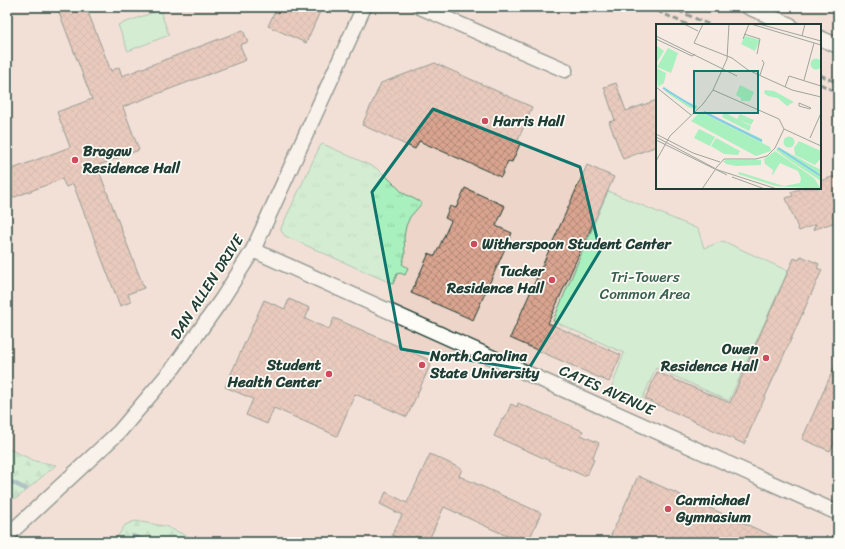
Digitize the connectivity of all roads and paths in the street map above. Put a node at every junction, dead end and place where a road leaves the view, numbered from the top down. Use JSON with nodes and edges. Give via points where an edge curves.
{"nodes":[{"id":1,"x":364,"y":7,"type":"edge"},
{"id":2,"x":420,"y":7,"type":"edge"},
{"id":3,"x":748,"y":7,"type":"edge"},
{"id":4,"x":788,"y":24,"type":"edge"},
{"id":5,"x":821,"y":38,"type":"edge"},
{"id":6,"x":838,"y":46,"type":"edge"},
{"id":7,"x":565,"y":70,"type":"dead end"},
{"id":8,"x":253,"y":250,"type":"junction"},
{"id":9,"x":838,"y":513,"type":"edge"},
{"id":10,"x":7,"y":536,"type":"edge"}],
"edges":[{"from":1,"to":8,"type":"street","name":"DAN ALLEN DRIVE"},
{"from":2,"to":7,"type":"street"},
{"from":3,"to":4,"type":"street"},
{"from":5,"to":6,"type":"street"},
{"from":8,"to":9,"type":"street","name":"CATES AVENUE"},
{"from":8,"to":10,"type":"street","name":"DAN ALLEN DRIVE","via":[[174,367],[119,432]]}]}
